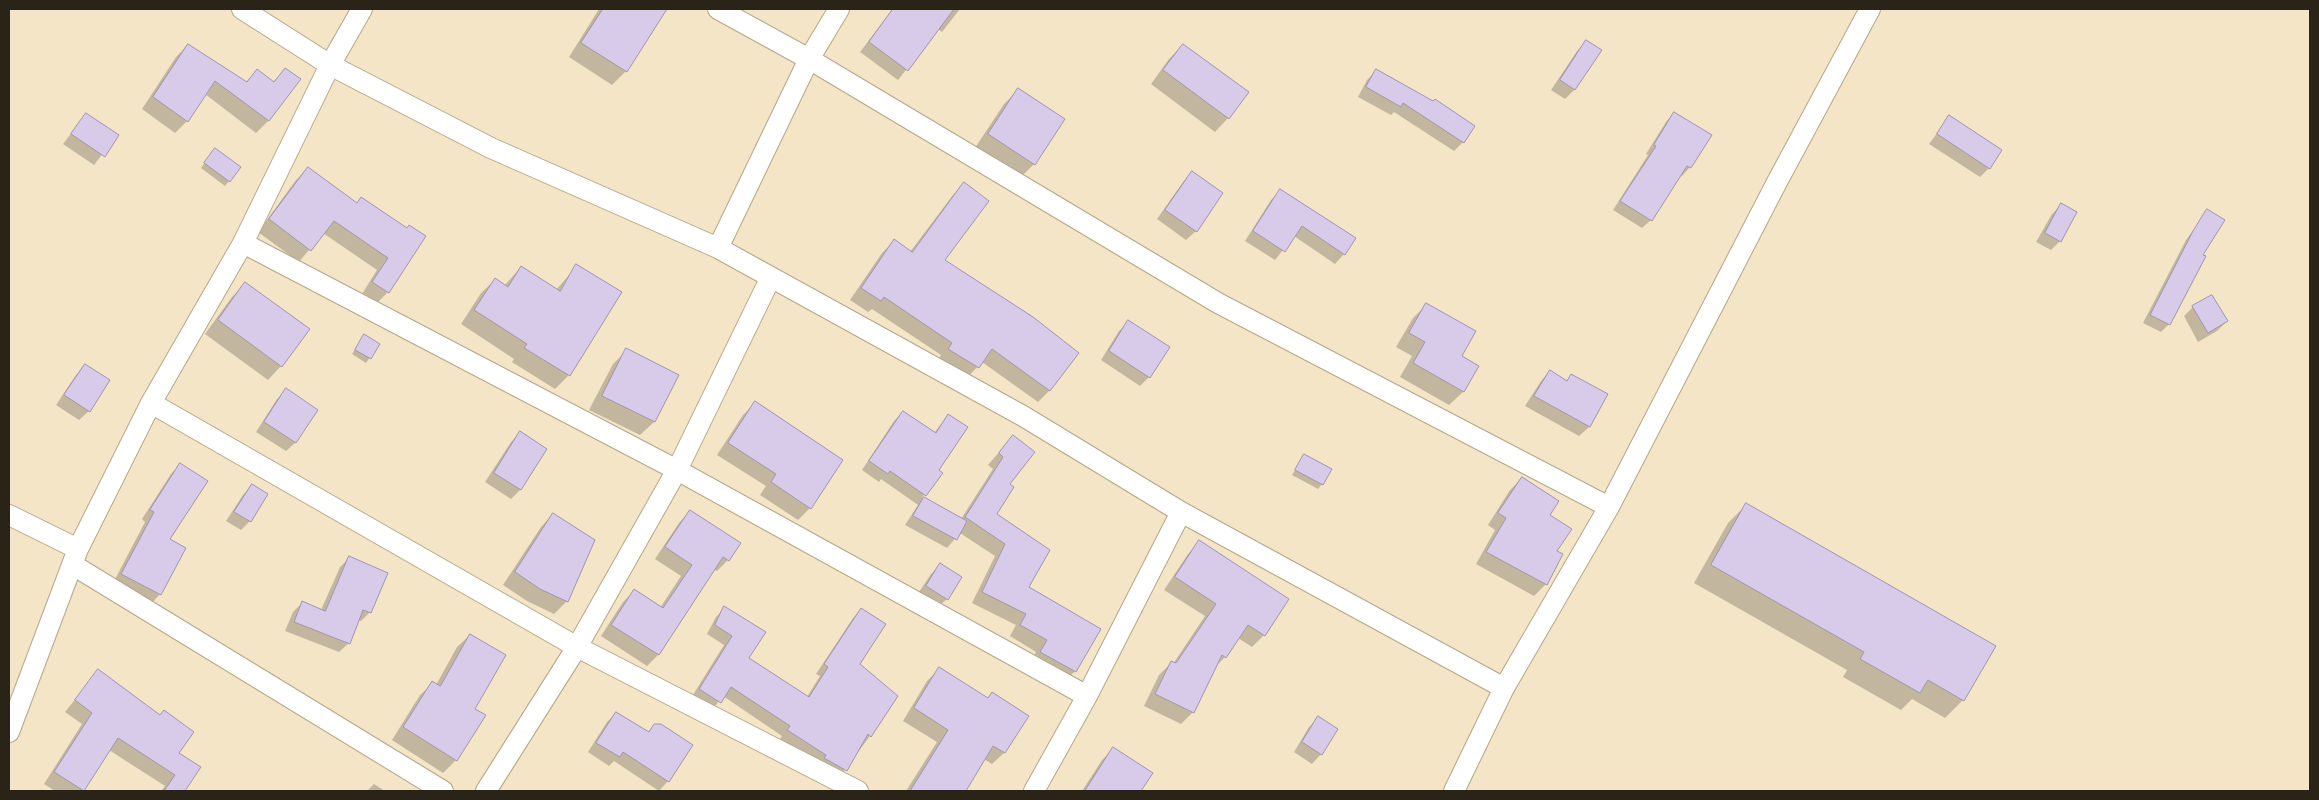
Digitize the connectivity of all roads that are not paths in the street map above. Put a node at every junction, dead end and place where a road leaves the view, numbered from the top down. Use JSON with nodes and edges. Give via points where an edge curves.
{"nodes":[{"id":1,"x":242,"y":9,"type":"edge"},
{"id":2,"x":362,"y":9,"type":"edge"},
{"id":3,"x":718,"y":9,"type":"edge"},
{"id":4,"x":839,"y":9,"type":"edge"},
{"id":5,"x":1870,"y":9,"type":"edge"},
{"id":6,"x":808,"y":59,"type":"junction"},
{"id":7,"x":330,"y":65,"type":"junction"},
{"id":8,"x":243,"y":243,"type":"junction"},
{"id":9,"x":718,"y":248,"type":"junction"},
{"id":10,"x":771,"y":277,"type":"junction"},
{"id":11,"x":151,"y":403,"type":"junction"},
{"id":12,"x":677,"y":470,"type":"junction"},
{"id":13,"x":1609,"y":507,"type":"junction"},
{"id":14,"x":1182,"y":512,"type":"junction"},
{"id":15,"x":9,"y":515,"type":"edge"},
{"id":16,"x":76,"y":557,"type":"junction"},
{"id":17,"x":577,"y":646,"type":"junction"},
{"id":18,"x":1504,"y":688,"type":"junction"},
{"id":19,"x":1087,"y":696,"type":"junction"},
{"id":20,"x":9,"y":732,"type":"edge"},
{"id":21,"x":443,"y":791,"type":"edge"},
{"id":22,"x":486,"y":791,"type":"edge"},
{"id":23,"x":858,"y":791,"type":"edge"},
{"id":24,"x":1034,"y":791,"type":"edge"},
{"id":25,"x":1454,"y":791,"type":"edge"}],
"edges":[{"from":1,"to":7,"type":"street"},
{"from":2,"to":7,"type":"street"},
{"from":3,"to":6,"type":"street"},
{"from":4,"to":6,"type":"street"},
{"from":5,"to":13,"type":"street"},
{"from":6,"to":9,"type":"street"},
{"from":6,"to":13,"type":"street","via":[[1218,303]]},
{"from":7,"to":8,"type":"street"},
{"from":7,"to":9,"type":"street","via":[[491,148]]},
{"from":8,"to":11,"type":"street"},
{"from":8,"to":12,"type":"street"},
{"from":9,"to":10,"type":"street"},
{"from":10,"to":12,"type":"street"},
{"from":10,"to":14,"type":"street","via":[[1023,416]]},
{"from":11,"to":16,"type":"street"},
{"from":11,"to":17,"type":"street"},
{"from":12,"to":17,"type":"street"},
{"from":12,"to":19,"type":"street"},
{"from":13,"to":18,"type":"street"},
{"from":14,"to":18,"type":"street"},
{"from":14,"to":19,"type":"street"},
{"from":15,"to":16,"type":"street"},
{"from":16,"to":20,"type":"street"},
{"from":16,"to":21,"type":"street"},
{"from":17,"to":22,"type":"street"},
{"from":17,"to":23,"type":"street"},
{"from":18,"to":25,"type":"street"},
{"from":19,"to":24,"type":"street"}]}
